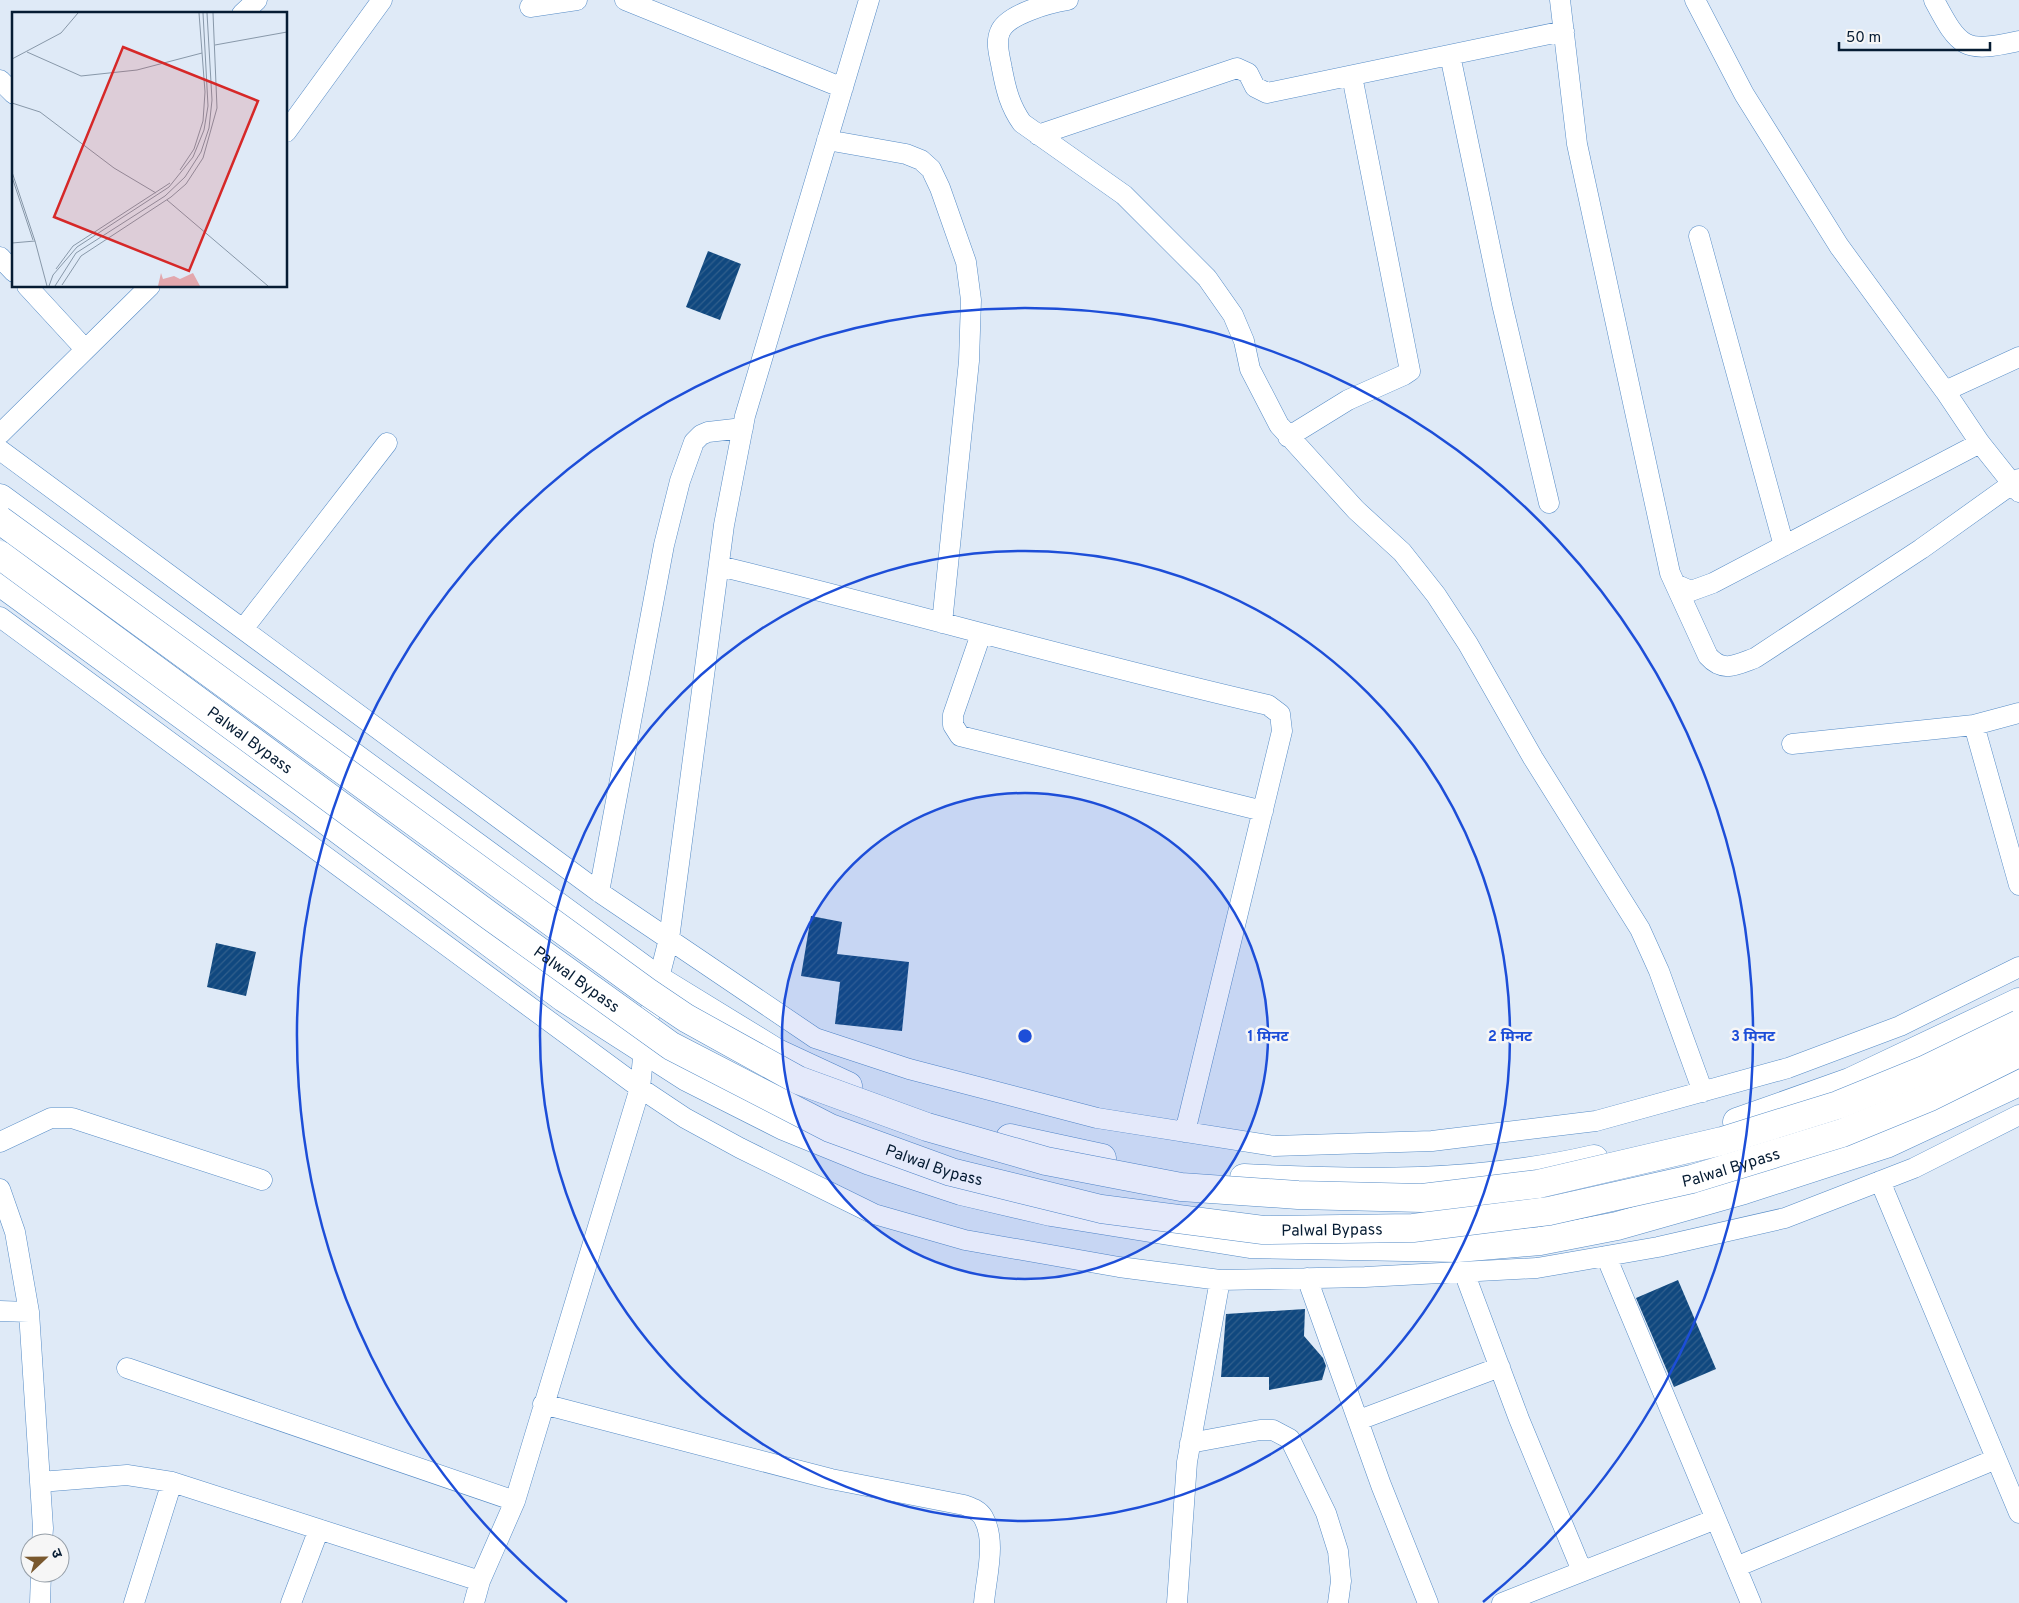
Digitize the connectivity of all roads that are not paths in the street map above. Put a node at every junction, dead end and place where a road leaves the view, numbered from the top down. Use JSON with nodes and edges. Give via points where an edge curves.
{"nodes":[{"id":1,"x":257,"y":0,"type":"edge"},
{"id":2,"x":382,"y":0,"type":"edge"},
{"id":3,"x":577,"y":0,"type":"edge"},
{"id":4,"x":625,"y":0,"type":"edge"},
{"id":5,"x":869,"y":0,"type":"edge"},
{"id":6,"x":1068,"y":0,"type":"edge"},
{"id":7,"x":1560,"y":0,"type":"edge"},
{"id":8,"x":1695,"y":0,"type":"edge"},
{"id":9,"x":1934,"y":0,"type":"edge"},
{"id":10,"x":530,"y":7,"type":"dead end"},
{"id":11,"x":244,"y":12,"type":"edge"},
{"id":12,"x":1564,"y":31,"type":"junction"},
{"id":13,"x":2019,"y":41,"type":"edge"},
{"id":14,"x":1450,"y":55,"type":"junction"},
{"id":15,"x":1352,"y":76,"type":"junction"},
{"id":16,"x":0,"y":80,"type":"edge"},
{"id":17,"x":843,"y":88,"type":"junction"},
{"id":18,"x":12,"y":92,"type":"edge"},
{"id":19,"x":288,"y":129,"type":"edge"},
{"id":20,"x":1038,"y":135,"type":"junction"},
{"id":21,"x":827,"y":140,"type":"junction"},
{"id":22,"x":1699,"y":236,"type":"dead end"},
{"id":23,"x":0,"y":257,"type":"edge"},
{"id":24,"x":12,"y":270,"type":"edge"},
{"id":25,"x":30,"y":288,"type":"edge"},
{"id":26,"x":148,"y":288,"type":"edge"},
{"id":27,"x":86,"y":349,"type":"junction"},
{"id":28,"x":2019,"y":357,"type":"edge"},
{"id":29,"x":1945,"y":391,"type":"junction"},
{"id":30,"x":743,"y":428,"type":"junction"},
{"id":31,"x":0,"y":434,"type":"edge"},
{"id":32,"x":1288,"y":437,"type":"junction"},
{"id":33,"x":387,"y":443,"type":"dead end"},
{"id":34,"x":1980,"y":444,"type":"junction"},
{"id":35,"x":0,"y":450,"type":"edge"},
{"id":36,"x":2017,"y":485,"type":"edge"},
{"id":37,"x":0,"y":498,"type":"edge"},
{"id":38,"x":1549,"y":503,"type":"dead end"},
{"id":39,"x":0,"y":520,"type":"edge"},
{"id":40,"x":1784,"y":546,"type":"junction"},
{"id":41,"x":0,"y":555,"type":"edge"},
{"id":42,"x":719,"y":566,"type":"junction"},
{"id":43,"x":0,"y":582,"type":"edge"},
{"id":44,"x":1675,"y":584,"type":"junction"},
{"id":45,"x":0,"y":617,"type":"edge"},
{"id":46,"x":942,"y":623,"type":"junction"},
{"id":47,"x":243,"y":629,"type":"junction"},
{"id":48,"x":981,"y":634,"type":"junction"},
{"id":49,"x":2019,"y":713,"type":"edge"},
{"id":50,"x":1974,"y":725,"type":"junction"},
{"id":51,"x":1792,"y":744,"type":"dead end"},
{"id":52,"x":1263,"y":811,"type":"junction"},
{"id":53,"x":2019,"y":885,"type":"edge"},
{"id":54,"x":599,"y":892,"type":"junction"},
{"id":55,"x":669,"y":939,"type":"junction"},
{"id":56,"x":2019,"y":968,"type":"edge"},
{"id":57,"x":658,"y":980,"type":"junction"},
{"id":58,"x":2019,"y":1002,"type":"edge"},
{"id":59,"x":2019,"y":1024,"type":"edge"},
{"id":60,"x":644,"y":1049,"type":"junction"},
{"id":61,"x":2019,"y":1052,"type":"edge"},
{"id":62,"x":2019,"y":1082,"type":"edge"},
{"id":63,"x":640,"y":1088,"type":"junction"},
{"id":64,"x":1703,"y":1092,"type":"junction"},
{"id":65,"x":2019,"y":1115,"type":"edge"},
{"id":66,"x":1185,"y":1132,"type":"junction"},
{"id":67,"x":0,"y":1142,"type":"edge"},
{"id":68,"x":262,"y":1180,"type":"dead end"},
{"id":69,"x":1880,"y":1181,"type":"junction"},
{"id":70,"x":0,"y":1189,"type":"edge"},
{"id":71,"x":1606,"y":1256,"type":"junction"},
{"id":72,"x":1464,"y":1272,"type":"junction"},
{"id":73,"x":1307,"y":1278,"type":"junction"},
{"id":74,"x":1220,"y":1280,"type":"junction"},
{"id":75,"x":0,"y":1311,"type":"edge"},
{"id":76,"x":29,"y":1312,"type":"junction"},
{"id":77,"x":1500,"y":1367,"type":"junction"},
{"id":78,"x":127,"y":1368,"type":"dead end"},
{"id":79,"x":543,"y":1404,"type":"junction"},
{"id":80,"x":1359,"y":1420,"type":"junction"},
{"id":81,"x":1190,"y":1444,"type":"junction"},
{"id":82,"x":1996,"y":1458,"type":"junction"},
{"id":83,"x":40,"y":1482,"type":"junction"},
{"id":84,"x":172,"y":1482,"type":"junction"},
{"id":85,"x":515,"y":1501,"type":"junction"},
{"id":86,"x":2019,"y":1513,"type":"edge"},
{"id":87,"x":1716,"y":1519,"type":"junction"},
{"id":88,"x":319,"y":1529,"type":"junction"},
{"id":89,"x":42,"y":1533,"type":"edge"},
{"id":90,"x":1736,"y":1567,"type":"junction"},
{"id":91,"x":1582,"y":1571,"type":"junction"},
{"id":92,"x":480,"y":1582,"type":"junction"},
{"id":93,"x":41,"y":1583,"type":"edge"},
{"id":94,"x":40,"y":1603,"type":"edge"},
{"id":95,"x":134,"y":1603,"type":"edge"},
{"id":96,"x":291,"y":1603,"type":"edge"},
{"id":97,"x":474,"y":1603,"type":"edge"},
{"id":98,"x":984,"y":1603,"type":"edge"},
{"id":99,"x":1177,"y":1603,"type":"edge"},
{"id":100,"x":1338,"y":1603,"type":"edge"},
{"id":101,"x":1428,"y":1603,"type":"edge"},
{"id":102,"x":1502,"y":1603,"type":"edge"},
{"id":103,"x":1751,"y":1603,"type":"edge"}],
"edges":[{"from":1,"to":11,"type":"street"},
{"from":2,"to":19,"type":"street"},
{"from":3,"to":10,"type":"street"},
{"from":4,"to":17,"type":"street"},
{"from":5,"to":17,"type":"street"},
{"from":6,"to":20,"type":"street","via":[[1010,19],[1000,30],[998,44],[1012,108],[1022,123]]},
{"from":7,"to":12,"type":"street"},
{"from":8,"to":29,"type":"street","via":[[1744,94],[1839,246]]},
{"from":9,"to":13,"type":"street","via":[[1950,30],[1960,41],[1986,48]]},
{"from":12,"to":14,"type":"street"},
{"from":12,"to":44,"type":"street","via":[[1577,144],[1590,209]]},
{"from":14,"to":15,"type":"street"},
{"from":14,"to":38,"type":"street","via":[[1502,304]]},
{"from":15,"to":20,"type":"street","via":[[1266,93],[1255,87],[1248,73],[1237,68]]},
{"from":15,"to":32,"type":"street","via":[[1410,371],[1348,400]]},
{"from":16,"to":18,"type":"street"},
{"from":17,"to":21,"type":"street"},
{"from":20,"to":32,"type":"street","via":[[1124,195],[1207,278],[1233,315],[1244,341],[1250,369]]},
{"from":21,"to":30,"type":"street"},
{"from":21,"to":46,"type":"street","via":[[906,154],[921,160],[940,188],[966,262],[971,300],[969,361]]},
{"from":22,"to":40,"type":"street"},
{"from":23,"to":24,"type":"street"},
{"from":25,"to":27,"type":"street"},
{"from":26,"to":27,"type":"street"},
{"from":27,"to":31,"type":"street"},
{"from":28,"to":29,"type":"street"},
{"from":29,"to":34,"type":"street"},
{"from":30,"to":42,"type":"street"},
{"from":30,"to":54,"type":"street","via":[[701,435],[694,442],[680,481],[664,545]]},
{"from":32,"to":64,"type":"street","via":[[1356,510],[1402,552],[1436,595],[1468,644],[1533,758],[1640,929],[1659,971]]},
{"from":33,"to":47,"type":"street"},
{"from":34,"to":36,"type":"street"},
{"from":34,"to":40,"type":"street"},
{"from":35,"to":47,"type":"street"},
{"from":36,"to":44,"type":"street","via":[[1755,658],[1736,665],[1721,667],[1708,656]]},
{"from":37,"to":57,"type":"highway"},
{"from":39,"to":59,"type":"highway","name":"Palwal Bypass","bridge":true,"via":[[686,1018],[798,1080],[927,1127],[1046,1161],[1181,1188],[1298,1195],[1422,1198],[1538,1184],[1722,1141],[1838,1105],[1924,1070]]},
{"from":40,"to":44,"type":"street","via":[[1713,583],[1692,590]]},
{"from":41,"to":61,"type":"highway","name":"Palwal Bypass","bridge":true,"via":[[671,1046],[830,1128],[951,1172],[1101,1209],[1263,1230],[1413,1228],[1549,1211],[1692,1179],[1842,1134],[1930,1097]]},
{"from":42,"to":46,"type":"street"},
{"from":42,"to":55,"type":"street"},
{"from":43,"to":60,"type":"highway","via":[[564,998]]},
{"from":45,"to":63,"type":"street"},
{"from":46,"to":48,"type":"street"},
{"from":47,"to":54,"type":"street"},
{"from":48,"to":52,"type":"street","via":[[1275,709],[1280,714],[1282,731]]},
{"from":48,"to":52,"type":"street","via":[[953,715],[953,725],[960,736]]},
{"from":49,"to":50,"type":"street"},
{"from":50,"to":51,"type":"street"},
{"from":50,"to":53,"type":"street"},
{"from":52,"to":66,"type":"street"},
{"from":54,"to":55,"type":"street"},
{"from":55,"to":57,"type":"street"},
{"from":55,"to":66,"type":"street","via":[[815,1038],[909,1069],[1097,1118]]},
{"from":56,"to":64,"type":"street","via":[[1900,1026],[1788,1068]]},
{"from":57,"to":58,"type":"highway","via":[[777,1053],[836,1082],[950,1123],[1185,1176],[1361,1183],[1428,1182],[1511,1173],[1586,1160],[1711,1131],[1850,1082]]},
{"from":57,"to":60,"type":"street"},
{"from":60,"to":62,"type":"highway","via":[[687,1077],[784,1126],[870,1161],[961,1190],[1051,1212],[1172,1233],[1250,1244],[1314,1246],[1458,1248],[1540,1241],[1617,1226],[1744,1190],[1886,1144]]},
{"from":60,"to":63,"type":"street"},
{"from":63,"to":74,"type":"street","via":[[685,1118],[740,1148],[874,1214],[965,1240],[1119,1267]]},
{"from":63,"to":79,"type":"street"},
{"from":64,"to":66,"type":"street","via":[[1596,1122],[1432,1141],[1274,1146]]},
{"from":65,"to":69,"type":"street","via":[[1914,1168]]},
{"from":67,"to":68,"type":"street","via":[[51,1118],[72,1118]]},
{"from":69,"to":71,"type":"street","via":[[1785,1218],[1658,1248]]},
{"from":69,"to":82,"type":"street"},
{"from":70,"to":76,"type":"street","via":[[15,1232]]},
{"from":71,"to":72,"type":"street","via":[[1537,1268]]},
{"from":71,"to":87,"type":"street"},
{"from":72,"to":73,"type":"street"},
{"from":72,"to":77,"type":"street"},
{"from":73,"to":74,"type":"street"},
{"from":73,"to":80,"type":"street"},
{"from":74,"to":81,"type":"street"},
{"from":75,"to":76,"type":"street"},
{"from":76,"to":83,"type":"street"},
{"from":77,"to":80,"type":"street"},
{"from":77,"to":91,"type":"street"},
{"from":78,"to":85,"type":"street"},
{"from":79,"to":85,"type":"street"},
{"from":79,"to":98,"type":"street","via":[[831,1479],[976,1509],[984,1517],[990,1546]]},
{"from":80,"to":101,"type":"street"},
{"from":81,"to":99,"type":"street"},
{"from":81,"to":100,"type":"street","via":[[1260,1430],[1273,1430],[1290,1440],[1326,1513],[1338,1551],[1341,1581]]},
{"from":82,"to":86,"type":"street"},
{"from":82,"to":90,"type":"street"},
{"from":83,"to":84,"type":"street","via":[[127,1475]]},
{"from":83,"to":89,"type":"street"},
{"from":84,"to":88,"type":"street"},
{"from":84,"to":95,"type":"street"},
{"from":85,"to":92,"type":"street"},
{"from":87,"to":90,"type":"street"},
{"from":87,"to":91,"type":"street"},
{"from":88,"to":92,"type":"street"},
{"from":88,"to":96,"type":"street"},
{"from":90,"to":103,"type":"street"},
{"from":91,"to":102,"type":"street"},
{"from":92,"to":97,"type":"street"},
{"from":93,"to":94,"type":"street"}]}
